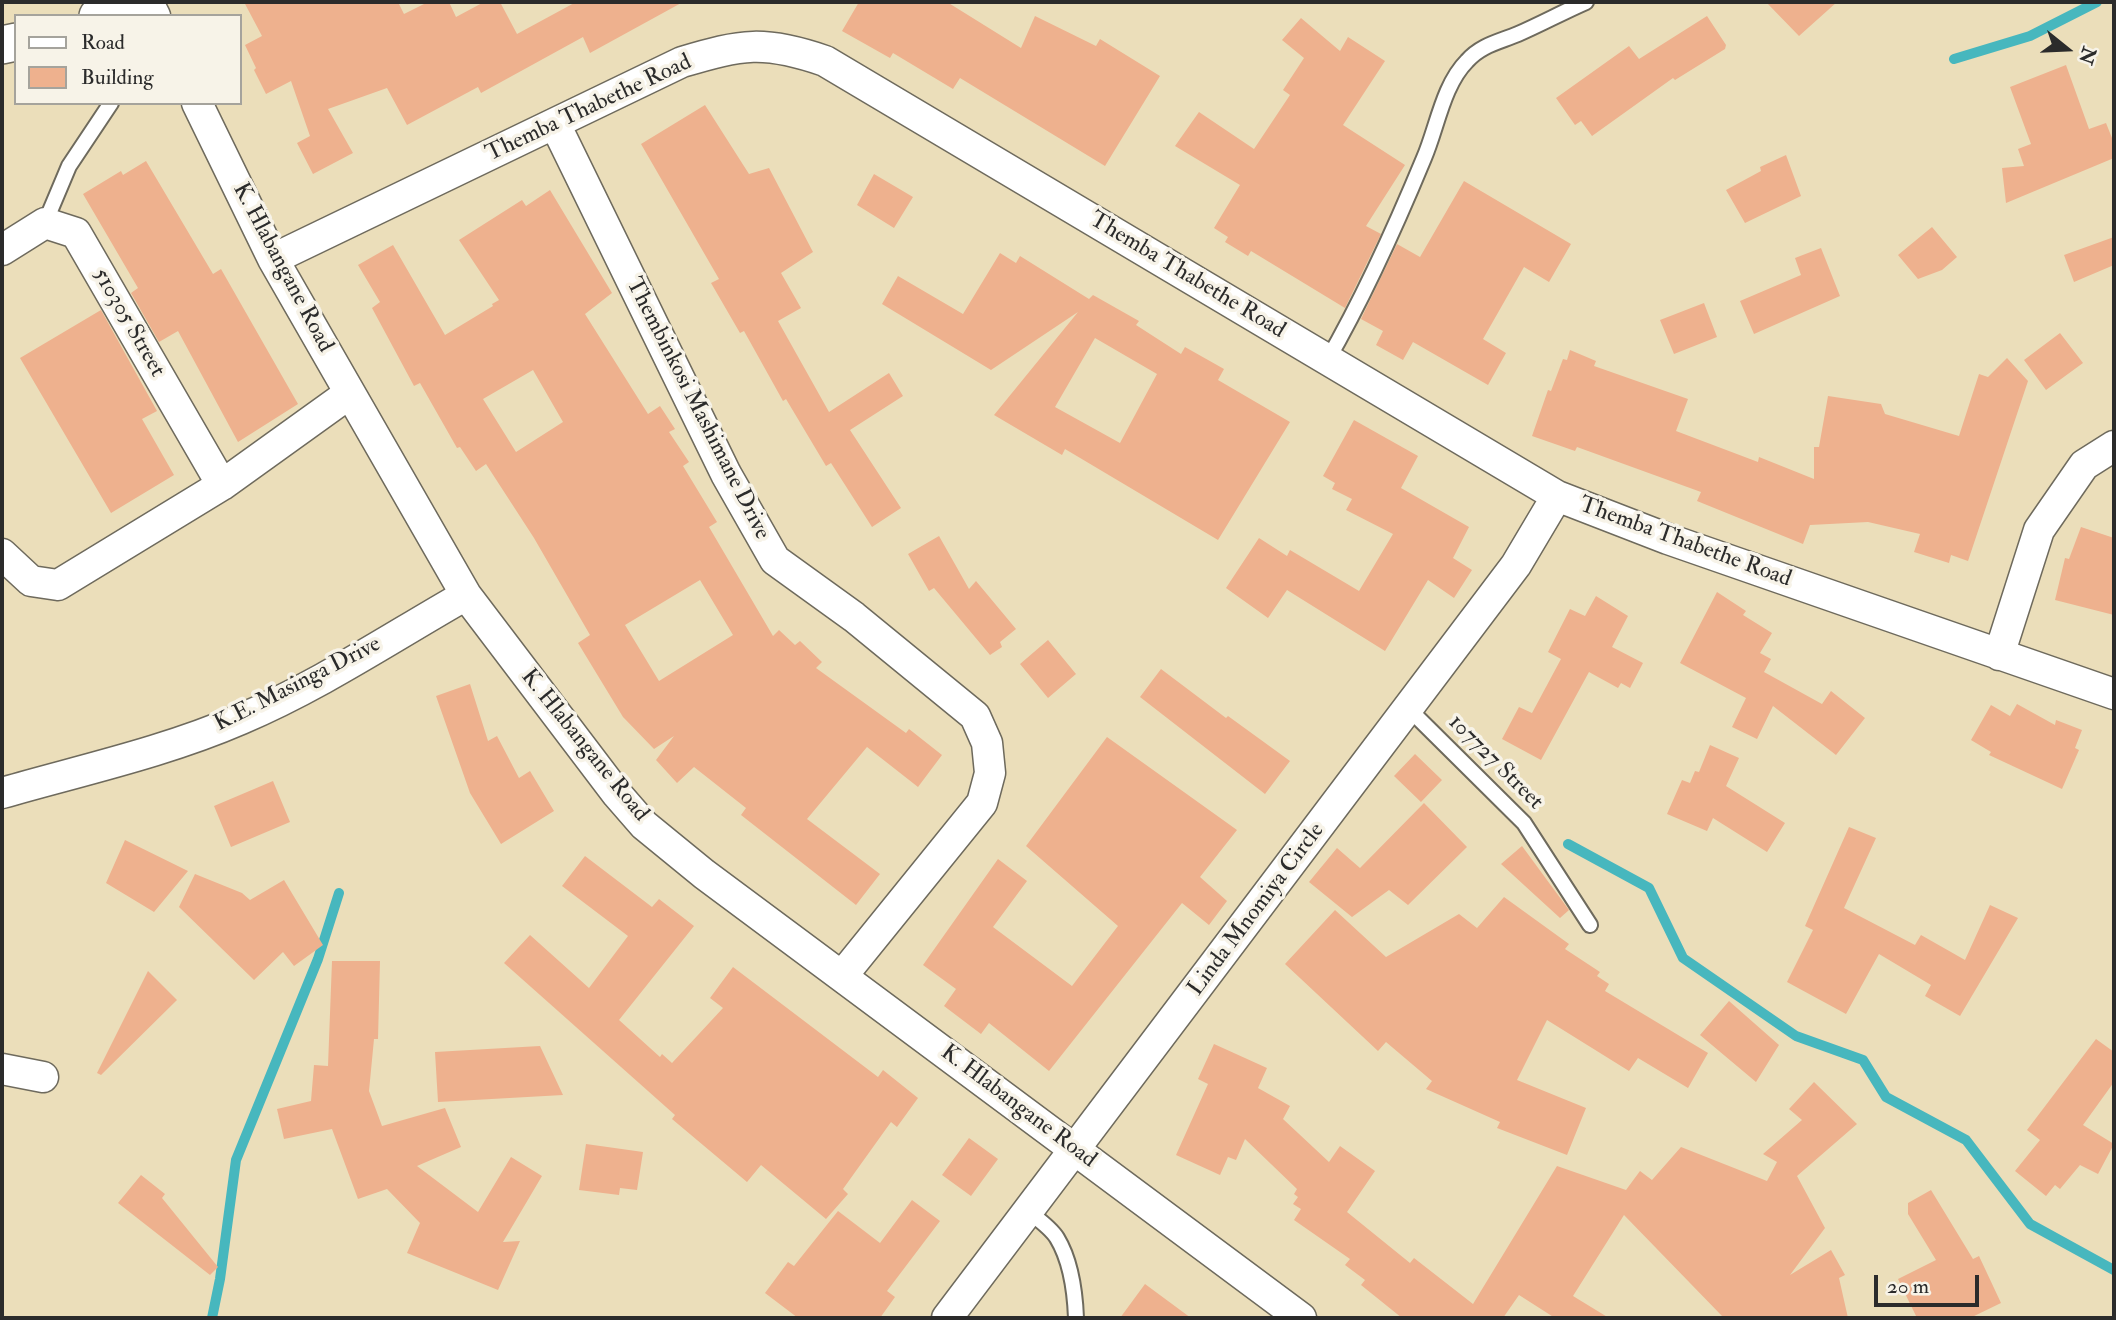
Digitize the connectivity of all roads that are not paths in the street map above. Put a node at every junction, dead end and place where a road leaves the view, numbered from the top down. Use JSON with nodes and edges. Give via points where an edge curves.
{"nodes":[{"id":1,"x":130,"y":2,"type":"edge"},
{"id":2,"x":1586,"y":2,"type":"edge"},
{"id":3,"x":103,"y":14,"type":"edge"},
{"id":4,"x":110,"y":105,"type":"edge"},
{"id":5,"x":198,"y":105,"type":"edge"},
{"id":6,"x":555,"y":124,"type":"junction"},
{"id":7,"x":45,"y":223,"type":"junction"},
{"id":8,"x":2,"y":250,"type":"edge"},
{"id":9,"x":273,"y":259,"type":"junction"},
{"id":10,"x":1327,"y":360,"type":"junction"},
{"id":11,"x":350,"y":393,"type":"junction"},
{"id":12,"x":2114,"y":446,"type":"edge"},
{"id":13,"x":222,"y":485,"type":"junction"},
{"id":14,"x":1557,"y":496,"type":"junction"},
{"id":15,"x":2,"y":554,"type":"edge"},
{"id":16,"x":466,"y":595,"type":"junction"},
{"id":17,"x":1999,"y":655,"type":"junction"},
{"id":18,"x":2114,"y":694,"type":"edge"},
{"id":19,"x":1408,"y":708,"type":"junction"},
{"id":20,"x":2,"y":793,"type":"edge"},
{"id":21,"x":1590,"y":925,"type":"dead end"},
{"id":22,"x":842,"y":976,"type":"junction"},
{"id":23,"x":2,"y":1069,"type":"edge"},
{"id":24,"x":43,"y":1077,"type":"dead end"},
{"id":25,"x":1074,"y":1149,"type":"junction"},
{"id":26,"x":1029,"y":1212,"type":"junction"},
{"id":27,"x":947,"y":1318,"type":"edge"},
{"id":28,"x":1076,"y":1318,"type":"edge"},
{"id":29,"x":1301,"y":1318,"type":"edge"}],
"edges":[{"from":1,"to":3,"type":"street"},
{"from":2,"to":10,"type":"lane","via":[[1479,50],[1460,68],[1386,250]]},
{"from":4,"to":7,"type":"lane","via":[[69,166]]},
{"from":5,"to":9,"type":"street","name":"K. Hlabangane Road"},
{"from":6,"to":9,"type":"street","name":"Themba Thabethe Road"},
{"from":6,"to":10,"type":"street","name":"Themba Thabethe Road","via":[[682,62],[729,48],[785,47],[825,61]]},
{"from":6,"to":22,"type":"street","name":"Thembinkosi Mashimane Drive","via":[[726,474],[775,560],[854,617],[975,716],[987,743],[990,773],[982,803]]},
{"from":7,"to":8,"type":"street"},
{"from":7,"to":13,"type":"street","name":"510305 Street","via":[[76,233]]},
{"from":9,"to":11,"type":"street","name":"K. Hlabangane Road"},
{"from":10,"to":14,"type":"street","name":"Themba Thabethe Road"},
{"from":11,"to":13,"type":"street"},
{"from":11,"to":16,"type":"street","name":"K. Hlabangane Road"},
{"from":12,"to":17,"type":"street","via":[[2084,465],[2039,530]]},
{"from":13,"to":15,"type":"street","via":[[58,585],[32,581]]},
{"from":14,"to":17,"type":"street","name":"Themba Thabethe Road"},
{"from":14,"to":19,"type":"street","name":"Linda Mnomiya Circle","via":[[1517,565]]},
{"from":16,"to":20,"type":"street","name":"K.E. Masinga Drive","via":[[242,719],[144,753]]},
{"from":16,"to":22,"type":"street","name":"K. Hlabangane Road","via":[[644,825]]},
{"from":17,"to":18,"type":"street","name":"Themba Thabethe Road"},
{"from":19,"to":21,"type":"lane","name":"107727 Street","via":[[1524,823]]},
{"from":19,"to":25,"type":"street","name":"Linda Mnomiya Circle"},
{"from":22,"to":25,"type":"street","name":"K. Hlabangane Road"},
{"from":23,"to":24,"type":"street"},
{"from":25,"to":26,"type":"street","name":"Linda Mnomiya Circle"},
{"from":25,"to":29,"type":"street","name":"K. Hlabangane Road"},
{"from":26,"to":27,"type":"street","name":"Linda Mnomiya Circle"},
{"from":26,"to":28,"type":"lane","via":[[1056,1235],[1070,1275]]}]}
